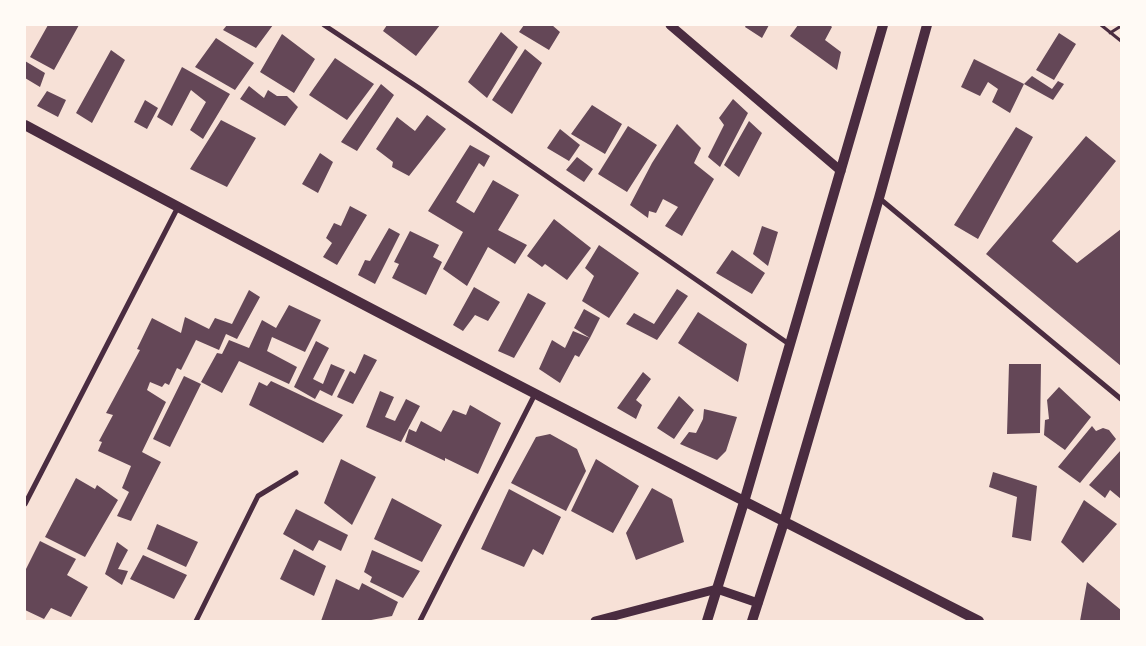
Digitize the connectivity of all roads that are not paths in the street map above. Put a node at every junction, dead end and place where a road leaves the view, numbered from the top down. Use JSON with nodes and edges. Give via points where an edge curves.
{"nodes":[{"id":1,"x":324,"y":25,"type":"edge"},
{"id":2,"x":670,"y":25,"type":"edge"},
{"id":3,"x":883,"y":25,"type":"edge"},
{"id":4,"x":927,"y":25,"type":"edge"},
{"id":5,"x":25,"y":124,"type":"edge"},
{"id":6,"x":841,"y":171,"type":"junction"},
{"id":7,"x":879,"y":198,"type":"junction"},
{"id":8,"x":178,"y":208,"type":"junction"},
{"id":9,"x":789,"y":344,"type":"junction"},
{"id":10,"x":536,"y":393,"type":"junction"},
{"id":11,"x":1121,"y":399,"type":"edge"},
{"id":12,"x":296,"y":473,"type":"dead end"},
{"id":13,"x":744,"y":502,"type":"junction"},
{"id":14,"x":25,"y":504,"type":"edge"},
{"id":15,"x":784,"y":522,"type":"junction"},
{"id":16,"x":717,"y":589,"type":"junction"},
{"id":17,"x":758,"y":603,"type":"junction"},
{"id":18,"x":196,"y":621,"type":"edge"},
{"id":19,"x":420,"y":621,"type":"edge"},
{"id":20,"x":595,"y":621,"type":"edge"},
{"id":21,"x":707,"y":621,"type":"edge"},
{"id":22,"x":752,"y":621,"type":"edge"},
{"id":23,"x":979,"y":621,"type":"edge"}],
"edges":[{"from":1,"to":9,"type":"street"},
{"from":2,"to":6,"type":"street"},
{"from":3,"to":6,"type":"main road"},
{"from":4,"to":7,"type":"main road"},
{"from":5,"to":8,"type":"main road"},
{"from":6,"to":9,"type":"main road"},
{"from":7,"to":11,"type":"street"},
{"from":7,"to":15,"type":"main road"},
{"from":8,"to":10,"type":"main road"},
{"from":8,"to":14,"type":"street"},
{"from":9,"to":13,"type":"main road"},
{"from":10,"to":13,"type":"main road"},
{"from":10,"to":19,"type":"street"},
{"from":12,"to":18,"type":"street","via":[[258,496]]},
{"from":13,"to":15,"type":"main road"},
{"from":13,"to":16,"type":"main road"},
{"from":15,"to":17,"type":"main road"},
{"from":15,"to":23,"type":"main road"},
{"from":16,"to":17,"type":"street"},
{"from":16,"to":20,"type":"street"},
{"from":16,"to":21,"type":"main road"},
{"from":17,"to":22,"type":"main road"}]}
